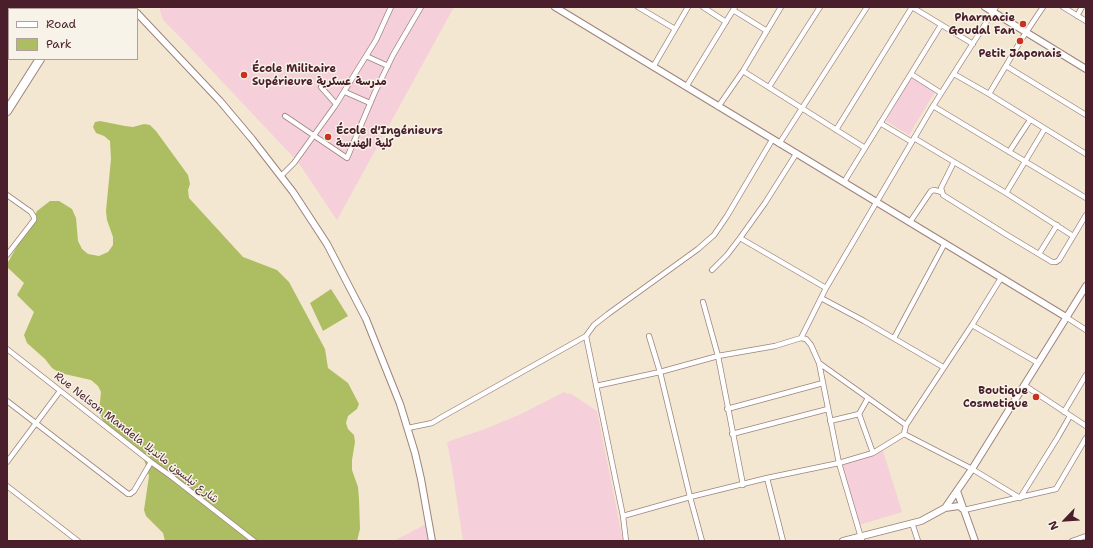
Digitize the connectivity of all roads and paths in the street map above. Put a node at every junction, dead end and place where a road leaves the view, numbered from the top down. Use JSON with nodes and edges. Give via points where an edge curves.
{"nodes":[{"id":1,"x":391,"y":7,"type":"edge"},
{"id":2,"x":421,"y":7,"type":"edge"},
{"id":3,"x":555,"y":7,"type":"edge"},
{"id":4,"x":638,"y":7,"type":"edge"},
{"id":5,"x":688,"y":7,"type":"edge"},
{"id":6,"x":703,"y":7,"type":"edge"},
{"id":7,"x":781,"y":7,"type":"edge"},
{"id":8,"x":820,"y":7,"type":"edge"},
{"id":9,"x":866,"y":7,"type":"edge"},
{"id":10,"x":985,"y":7,"type":"edge"},
{"id":11,"x":1043,"y":7,"type":"edge"},
{"id":12,"x":1063,"y":7,"type":"edge"},
{"id":13,"x":1082,"y":7,"type":"edge"},
{"id":14,"x":734,"y":8,"type":"edge"},
{"id":15,"x":994,"y":9,"type":"edge"},
{"id":16,"x":138,"y":14,"type":"edge"},
{"id":17,"x":1077,"y":16,"type":"junction"},
{"id":18,"x":1086,"y":21,"type":"edge"},
{"id":19,"x":726,"y":22,"type":"junction"},
{"id":20,"x":941,"y":25,"type":"junction"},
{"id":21,"x":675,"y":29,"type":"junction"},
{"id":22,"x":767,"y":31,"type":"junction"},
{"id":23,"x":1026,"y":32,"type":"junction"},
{"id":24,"x":973,"y":44,"type":"junction"},
{"id":25,"x":366,"y":56,"type":"junction"},
{"id":26,"x":39,"y":60,"type":"edge"},
{"id":27,"x":388,"y":66,"type":"junction"},
{"id":28,"x":1006,"y":66,"type":"junction"},
{"id":29,"x":653,"y":67,"type":"junction"},
{"id":30,"x":1086,"y":68,"type":"edge"},
{"id":31,"x":743,"y":71,"type":"junction"},
{"id":32,"x":911,"y":74,"type":"junction"},
{"id":33,"x":954,"y":74,"type":"junction"},
{"id":34,"x":321,"y":87,"type":"dead end"},
{"id":35,"x":686,"y":87,"type":"junction"},
{"id":36,"x":769,"y":87,"type":"junction"},
{"id":37,"x":345,"y":92,"type":"junction"},
{"id":38,"x":941,"y":93,"type":"junction"},
{"id":39,"x":989,"y":94,"type":"junction"},
{"id":40,"x":370,"y":103,"type":"junction"},
{"id":41,"x":336,"y":104,"type":"junction"},
{"id":42,"x":933,"y":106,"type":"junction"},
{"id":43,"x":718,"y":107,"type":"junction"},
{"id":44,"x":802,"y":108,"type":"junction"},
{"id":45,"x":7,"y":111,"type":"edge"},
{"id":46,"x":1086,"y":115,"type":"edge"},
{"id":47,"x":285,"y":116,"type":"dead end"},
{"id":48,"x":1030,"y":120,"type":"junction"},
{"id":49,"x":880,"y":123,"type":"junction"},
{"id":50,"x":836,"y":130,"type":"junction"},
{"id":51,"x":1044,"y":130,"type":"junction"},
{"id":52,"x":314,"y":136,"type":"junction"},
{"id":53,"x":772,"y":140,"type":"junction"},
{"id":54,"x":913,"y":140,"type":"junction"},
{"id":55,"x":779,"y":144,"type":"junction"},
{"id":56,"x":865,"y":148,"type":"junction"},
{"id":57,"x":1009,"y":152,"type":"junction"},
{"id":58,"x":796,"y":154,"type":"junction"},
{"id":59,"x":1086,"y":154,"type":"edge"},
{"id":60,"x":954,"y":162,"type":"junction"},
{"id":61,"x":1026,"y":162,"type":"junction"},
{"id":62,"x":281,"y":176,"type":"junction"},
{"id":63,"x":844,"y":182,"type":"junction"},
{"id":64,"x":942,"y":192,"type":"junction"},
{"id":65,"x":1006,"y":193,"type":"junction"},
{"id":66,"x":7,"y":195,"type":"edge"},
{"id":67,"x":1086,"y":198,"type":"edge"},
{"id":68,"x":877,"y":202,"type":"junction"},
{"id":69,"x":1086,"y":215,"type":"edge"},
{"id":70,"x":910,"y":222,"type":"junction"},
{"id":71,"x":1057,"y":225,"type":"junction"},
{"id":72,"x":1073,"y":236,"type":"junction"},
{"id":73,"x":740,"y":238,"type":"junction"},
{"id":74,"x":945,"y":243,"type":"junction"},
{"id":75,"x":1039,"y":254,"type":"junction"},
{"id":76,"x":7,"y":256,"type":"edge"},
{"id":77,"x":712,"y":270,"type":"dead end"},
{"id":78,"x":1001,"y":278,"type":"junction"},
{"id":79,"x":1086,"y":286,"type":"edge"},
{"id":80,"x":826,"y":288,"type":"junction"},
{"id":81,"x":821,"y":298,"type":"junction"},
{"id":82,"x":703,"y":302,"type":"dead end"},
{"id":83,"x":1066,"y":317,"type":"junction"},
{"id":84,"x":972,"y":325,"type":"junction"},
{"id":85,"x":1086,"y":330,"type":"edge"},
{"id":86,"x":586,"y":336,"type":"junction"},
{"id":87,"x":649,"y":336,"type":"dead end"},
{"id":88,"x":801,"y":338,"type":"junction"},
{"id":89,"x":894,"y":338,"type":"junction"},
{"id":90,"x":7,"y":349,"type":"edge"},
{"id":91,"x":718,"y":356,"type":"junction"},
{"id":92,"x":819,"y":363,"type":"junction"},
{"id":93,"x":1038,"y":363,"type":"junction"},
{"id":94,"x":944,"y":367,"type":"junction"},
{"id":95,"x":660,"y":372,"type":"junction"},
{"id":96,"x":1086,"y":374,"type":"edge"},
{"id":97,"x":823,"y":383,"type":"junction"},
{"id":98,"x":1024,"y":385,"type":"junction"},
{"id":99,"x":596,"y":386,"type":"junction"},
{"id":100,"x":60,"y":391,"type":"junction"},
{"id":101,"x":868,"y":398,"type":"junction"},
{"id":102,"x":7,"y":401,"type":"edge"},
{"id":103,"x":727,"y":409,"type":"junction"},
{"id":104,"x":828,"y":409,"type":"junction"},
{"id":105,"x":1064,"y":412,"type":"junction"},
{"id":106,"x":859,"y":414,"type":"junction"},
{"id":107,"x":1070,"y":416,"type":"junction"},
{"id":108,"x":830,"y":420,"type":"junction"},
{"id":109,"x":35,"y":423,"type":"junction"},
{"id":110,"x":906,"y":426,"type":"junction"},
{"id":111,"x":1086,"y":426,"type":"edge"},
{"id":112,"x":408,"y":428,"type":"junction"},
{"id":113,"x":732,"y":434,"type":"junction"},
{"id":114,"x":904,"y":434,"type":"junction"},
{"id":115,"x":1086,"y":438,"type":"edge"},
{"id":116,"x":873,"y":453,"type":"junction"},
{"id":117,"x":7,"y":462,"type":"edge"},
{"id":118,"x":151,"y":462,"type":"junction"},
{"id":119,"x":838,"y":463,"type":"junction"},
{"id":120,"x":972,"y":469,"type":"junction"},
{"id":121,"x":767,"y":478,"type":"junction"},
{"id":122,"x":743,"y":485,"type":"junction"},
{"id":123,"x":7,"y":486,"type":"edge"},
{"id":124,"x":957,"y":491,"type":"junction"},
{"id":125,"x":690,"y":497,"type":"junction"},
{"id":126,"x":1020,"y":498,"type":"junction"},
{"id":127,"x":945,"y":508,"type":"junction"},
{"id":128,"x":964,"y":510,"type":"junction"},
{"id":129,"x":623,"y":516,"type":"junction"},
{"id":130,"x":912,"y":523,"type":"junction"},
{"id":131,"x":1086,"y":536,"type":"edge"},
{"id":132,"x":862,"y":539,"type":"edge"},
{"id":133,"x":78,"y":541,"type":"edge"},
{"id":134,"x":254,"y":541,"type":"edge"},
{"id":135,"x":432,"y":541,"type":"edge"},
{"id":136,"x":626,"y":541,"type":"edge"},
{"id":137,"x":702,"y":541,"type":"edge"},
{"id":138,"x":784,"y":541,"type":"edge"},
{"id":139,"x":843,"y":541,"type":"edge"},
{"id":140,"x":918,"y":541,"type":"edge"},
{"id":141,"x":975,"y":541,"type":"edge"},
{"id":142,"x":1073,"y":541,"type":"edge"}],
"edges":[{"from":1,"to":25,"type":"street"},
{"from":2,"to":27,"type":"street"},
{"from":3,"to":29,"type":"street"},
{"from":4,"to":21,"type":"street"},
{"from":5,"to":21,"type":"street"},
{"from":6,"to":19,"type":"street"},
{"from":7,"to":22,"type":"street"},
{"from":8,"to":36,"type":"street"},
{"from":9,"to":44,"type":"street"},
{"from":10,"to":15,"type":"street"},
{"from":11,"to":23,"type":"street"},
{"from":12,"to":17,"type":"street"},
{"from":13,"to":17,"type":"street"},
{"from":14,"to":19,"type":"street"},
{"from":14,"to":22,"type":"street"},
{"from":15,"to":23,"type":"street"},
{"from":15,"to":24,"type":"street"},
{"from":16,"to":62,"type":"street","via":[[220,101]]},
{"from":17,"to":18,"type":"street"},
{"from":19,"to":35,"type":"street"},
{"from":20,"to":24,"type":"street"},
{"from":20,"to":32,"type":"street"},
{"from":20,"to":50,"type":"street","via":[[912,7]]},
{"from":21,"to":29,"type":"street"},
{"from":22,"to":31,"type":"street"},
{"from":23,"to":28,"type":"street"},
{"from":23,"to":30,"type":"street"},
{"from":24,"to":33,"type":"street"},
{"from":25,"to":27,"type":"street"},
{"from":25,"to":37,"type":"street"},
{"from":26,"to":45,"type":"highway"},
{"from":27,"to":40,"type":"street"},
{"from":28,"to":39,"type":"street"},
{"from":28,"to":46,"type":"street"},
{"from":29,"to":35,"type":"street"},
{"from":31,"to":36,"type":"street"},
{"from":31,"to":43,"type":"street"},
{"from":32,"to":38,"type":"street"},
{"from":32,"to":49,"type":"street"},
{"from":33,"to":38,"type":"street"},
{"from":33,"to":39,"type":"street"},
{"from":34,"to":41,"type":"street"},
{"from":35,"to":43,"type":"street"},
{"from":36,"to":44,"type":"street"},
{"from":37,"to":40,"type":"street"},
{"from":37,"to":41,"type":"street"},
{"from":38,"to":42,"type":"street"},
{"from":39,"to":48,"type":"street"},
{"from":40,"to":52,"type":"street","via":[[347,158]]},
{"from":41,"to":52,"type":"street"},
{"from":42,"to":54,"type":"street"},
{"from":42,"to":57,"type":"street"},
{"from":43,"to":53,"type":"street"},
{"from":44,"to":50,"type":"street"},
{"from":44,"to":55,"type":"street"},
{"from":47,"to":52,"type":"street"},
{"from":48,"to":51,"type":"street"},
{"from":48,"to":57,"type":"street"},
{"from":49,"to":54,"type":"street"},
{"from":49,"to":56,"type":"street"},
{"from":50,"to":56,"type":"street"},
{"from":51,"to":59,"type":"street"},
{"from":51,"to":61,"type":"street"},
{"from":52,"to":62,"type":"street"},
{"from":53,"to":55,"type":"street"},
{"from":53,"to":86,"type":"street","via":[[714,235],[594,325]]},
{"from":54,"to":60,"type":"street"},
{"from":54,"to":68,"type":"street"},
{"from":55,"to":58,"type":"street"},
{"from":56,"to":63,"type":"street"},
{"from":57,"to":61,"type":"street"},
{"from":58,"to":63,"type":"street"},
{"from":58,"to":73,"type":"street"},
{"from":60,"to":64,"type":"street","via":[[941,188]]},
{"from":60,"to":65,"type":"street"},
{"from":61,"to":65,"type":"street"},
{"from":61,"to":67,"type":"street"},
{"from":62,"to":112,"type":"street","via":[[310,216],[354,295],[383,360]]},
{"from":63,"to":68,"type":"street"},
{"from":64,"to":70,"type":"street","via":[[931,191]]},
{"from":64,"to":75,"type":"street","via":[[960,206]]},
{"from":65,"to":71,"type":"street"},
{"from":66,"to":76,"type":"street","via":[[31,212],[34,220]]},
{"from":68,"to":70,"type":"street"},
{"from":68,"to":80,"type":"street"},
{"from":69,"to":72,"type":"street"},
{"from":70,"to":74,"type":"street"},
{"from":71,"to":72,"type":"street"},
{"from":71,"to":75,"type":"street"},
{"from":72,"to":75,"type":"street","via":[[1056,262]]},
{"from":73,"to":77,"type":"street"},
{"from":73,"to":80,"type":"street"},
{"from":74,"to":78,"type":"street"},
{"from":74,"to":89,"type":"street"},
{"from":78,"to":83,"type":"street"},
{"from":78,"to":84,"type":"street"},
{"from":79,"to":83,"type":"street"},
{"from":80,"to":81,"type":"street"},
{"from":81,"to":88,"type":"street"},
{"from":81,"to":89,"type":"street"},
{"from":82,"to":91,"type":"street"},
{"from":83,"to":85,"type":"street"},
{"from":83,"to":93,"type":"street"},
{"from":84,"to":93,"type":"street"},
{"from":84,"to":94,"type":"street"},
{"from":86,"to":99,"type":"street"},
{"from":86,"to":112,"type":"street","via":[[442,417]]},
{"from":87,"to":95,"type":"street"},
{"from":88,"to":91,"type":"street","via":[[775,346]]},
{"from":88,"to":92,"type":"street","via":[[806,339],[811,345]]},
{"from":89,"to":94,"type":"street"},
{"from":90,"to":100,"type":"street","name":"Rue Nelson Mandela شارع نيلسون مانديلا"},
{"from":91,"to":95,"type":"street"},
{"from":91,"to":103,"type":"street"},
{"from":92,"to":97,"type":"street"},
{"from":92,"to":101,"type":"street"},
{"from":93,"to":98,"type":"street"},
{"from":94,"to":110,"type":"street"},
{"from":95,"to":99,"type":"street"},
{"from":95,"to":125,"type":"street"},
{"from":96,"to":105,"type":"street"},
{"from":97,"to":103,"type":"street"},
{"from":97,"to":104,"type":"street"},
{"from":98,"to":105,"type":"street"},
{"from":98,"to":120,"type":"street"},
{"from":99,"to":129,"type":"street"},
{"from":100,"to":109,"type":"street"},
{"from":100,"to":118,"type":"street","name":"Rue Nelson Mandela شارع نيلسون مانديلا"},
{"from":101,"to":106,"type":"street"},
{"from":101,"to":110,"type":"street"},
{"from":102,"to":109,"type":"street"},
{"from":103,"to":113,"type":"street"},
{"from":104,"to":108,"type":"street"},
{"from":104,"to":113,"type":"street"},
{"from":105,"to":107,"type":"street"},
{"from":106,"to":108,"type":"street"},
{"from":106,"to":116,"type":"street"},
{"from":107,"to":111,"type":"street"},
{"from":107,"to":126,"type":"street"},
{"from":108,"to":119,"type":"street"},
{"from":109,"to":117,"type":"street"},
{"from":109,"to":118,"type":"street","via":[[128,494],[134,491]]},
{"from":110,"to":114,"type":"street"},
{"from":112,"to":135,"type":"street","via":[[421,479]]},
{"from":113,"to":122,"type":"street"},
{"from":114,"to":116,"type":"street"},
{"from":114,"to":120,"type":"street"},
{"from":115,"to":126,"type":"street","via":[[1056,490]]},
{"from":116,"to":119,"type":"street"},
{"from":118,"to":134,"type":"street","name":"Rue Nelson Mandela شارع نيلسون مانديلا"},
{"from":119,"to":121,"type":"street"},
{"from":119,"to":132,"type":"street"},
{"from":120,"to":124,"type":"street"},
{"from":120,"to":126,"type":"street"},
{"from":121,"to":122,"type":"street"},
{"from":121,"to":138,"type":"street"},
{"from":122,"to":125,"type":"street"},
{"from":123,"to":133,"type":"street"},
{"from":124,"to":127,"type":"street"},
{"from":124,"to":128,"type":"street"},
{"from":125,"to":129,"type":"street"},
{"from":125,"to":137,"type":"street"},
{"from":126,"to":128,"type":"street"},
{"from":127,"to":128,"type":"street","via":[[959,506]]},
{"from":127,"to":130,"type":"street"},
{"from":128,"to":141,"type":"street"},
{"from":129,"to":136,"type":"street"},
{"from":130,"to":132,"type":"street"},
{"from":130,"to":140,"type":"street"},
{"from":131,"to":142,"type":"street"},
{"from":132,"to":139,"type":"street"}]}
